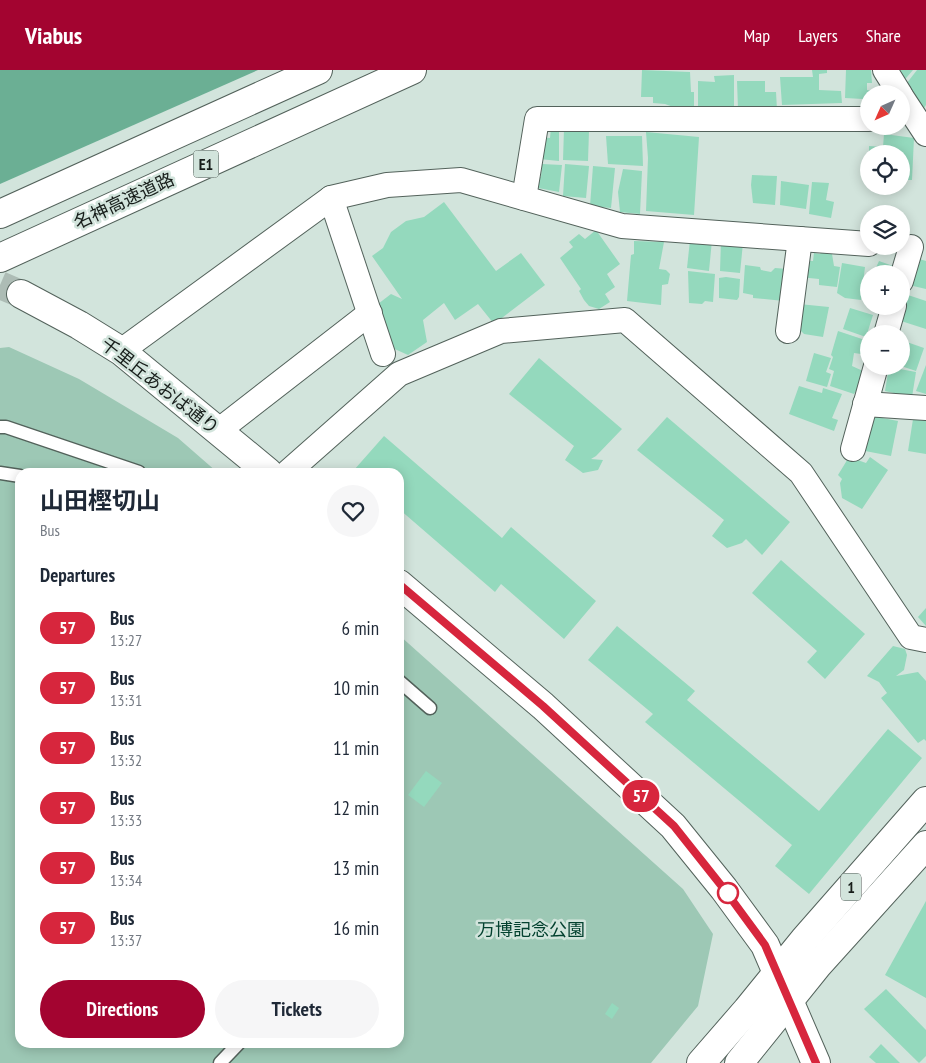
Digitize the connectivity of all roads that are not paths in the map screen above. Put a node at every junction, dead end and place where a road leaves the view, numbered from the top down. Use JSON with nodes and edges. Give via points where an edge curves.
{"nodes":[{"id":1,"x":318,"y":70,"type":"edge"},
{"id":2,"x":412,"y":70,"type":"edge"},
{"id":3,"x":885,"y":70,"type":"edge"},
{"id":4,"x":894,"y":85,"type":"edge"},
{"id":5,"x":860,"y":119,"type":"edge"},
{"id":6,"x":331,"y":198,"type":"junction"},
{"id":7,"x":524,"y":198,"type":"junction"},
{"id":8,"x":0,"y":214,"type":"edge"},
{"id":9,"x":800,"y":239,"type":"junction"},
{"id":10,"x":860,"y":243,"type":"edge"},
{"id":11,"x":917,"y":246,"type":"edge"},
{"id":12,"x":0,"y":258,"type":"edge"},
{"id":13,"x":908,"y":265,"type":"edge"},
{"id":14,"x":21,"y":294,"type":"tunnel mouth"},
{"id":15,"x":370,"y":313,"type":"junction"},
{"id":16,"x":788,"y":331,"type":"dead end"},
{"id":17,"x":121,"y":351,"type":"junction"},
{"id":18,"x":383,"y":354,"type":"dead end"},
{"id":19,"x":873,"y":375,"type":"edge"},
{"id":20,"x":865,"y":404,"type":"junction"},
{"id":21,"x":926,"y":408,"type":"edge"},
{"id":22,"x":0,"y":427,"type":"edge"},
{"id":23,"x":218,"y":431,"type":"junction"},
{"id":24,"x":853,"y":449,"type":"dead end"},
{"id":25,"x":127,"y":468,"type":"edge"},
{"id":26,"x":263,"y":468,"type":"edge"},
{"id":27,"x":293,"y":468,"type":"edge"},
{"id":28,"x":0,"y":473,"type":"edge"},
{"id":29,"x":15,"y":475,"type":"edge"},
{"id":30,"x":404,"y":588,"type":"edge"},
{"id":31,"x":926,"y":640,"type":"edge"},
{"id":32,"x":404,"y":685,"type":"edge"},
{"id":33,"x":430,"y":708,"type":"dead end"},
{"id":34,"x":926,"y":801,"type":"edge"},
{"id":35,"x":926,"y":845,"type":"edge"},
{"id":36,"x":777,"y":973,"type":"junction"},
{"id":37,"x":789,"y":1002,"type":"junction"},
{"id":38,"x":234,"y":1048,"type":"edge"},
{"id":39,"x":220,"y":1063,"type":"edge"},
{"id":40,"x":701,"y":1063,"type":"edge"},
{"id":41,"x":739,"y":1063,"type":"edge"},
{"id":42,"x":816,"y":1063,"type":"edge"}],
"edges":[{"from":1,"to":8,"type":"main road","number":"E1"},
{"from":2,"to":12,"type":"main road","name":"名神高速道路","number":"E1"},
{"from":3,"to":4,"type":"street"},
{"from":5,"to":7,"type":"street","via":[[537,119]]},
{"from":6,"to":7,"type":"street","via":[[387,185],[461,180]]},
{"from":6,"to":15,"type":"street"},
{"from":6,"to":17,"type":"street"},
{"from":7,"to":9,"type":"street","via":[[622,226]]},
{"from":9,"to":10,"type":"street"},
{"from":9,"to":16,"type":"street"},
{"from":11,"to":13,"type":"street"},
{"from":14,"to":17,"type":"main road","name":"千里丘あおば通り"},
{"from":15,"to":18,"type":"street"},
{"from":15,"to":23,"type":"street"},
{"from":17,"to":23,"type":"main road","name":"千里丘あおば通り"},
{"from":19,"to":20,"type":"street"},
{"from":20,"to":21,"type":"street"},
{"from":20,"to":24,"type":"street"},
{"from":22,"to":25,"type":"lane"},
{"from":23,"to":26,"type":"main road","name":"千里丘あおば通り"},
{"from":27,"to":31,"type":"street","via":[[399,374],[501,331],[625,320],[801,473],[911,637]]},
{"from":28,"to":29,"type":"lane"},
{"from":30,"to":36,"type":"main road","via":[[543,706],[674,826],[765,945]]},
{"from":32,"to":33,"type":"lane"},
{"from":34,"to":36,"type":"main road","number":"1"},
{"from":35,"to":37,"type":"main road","number":"1","via":[[817,966]]},
{"from":36,"to":37,"type":"main road"},
{"from":36,"to":40,"type":"main road","number":"1"},
{"from":37,"to":41,"type":"main road","number":"1"},
{"from":37,"to":42,"type":"main road"},
{"from":38,"to":39,"type":"lane"}]}
